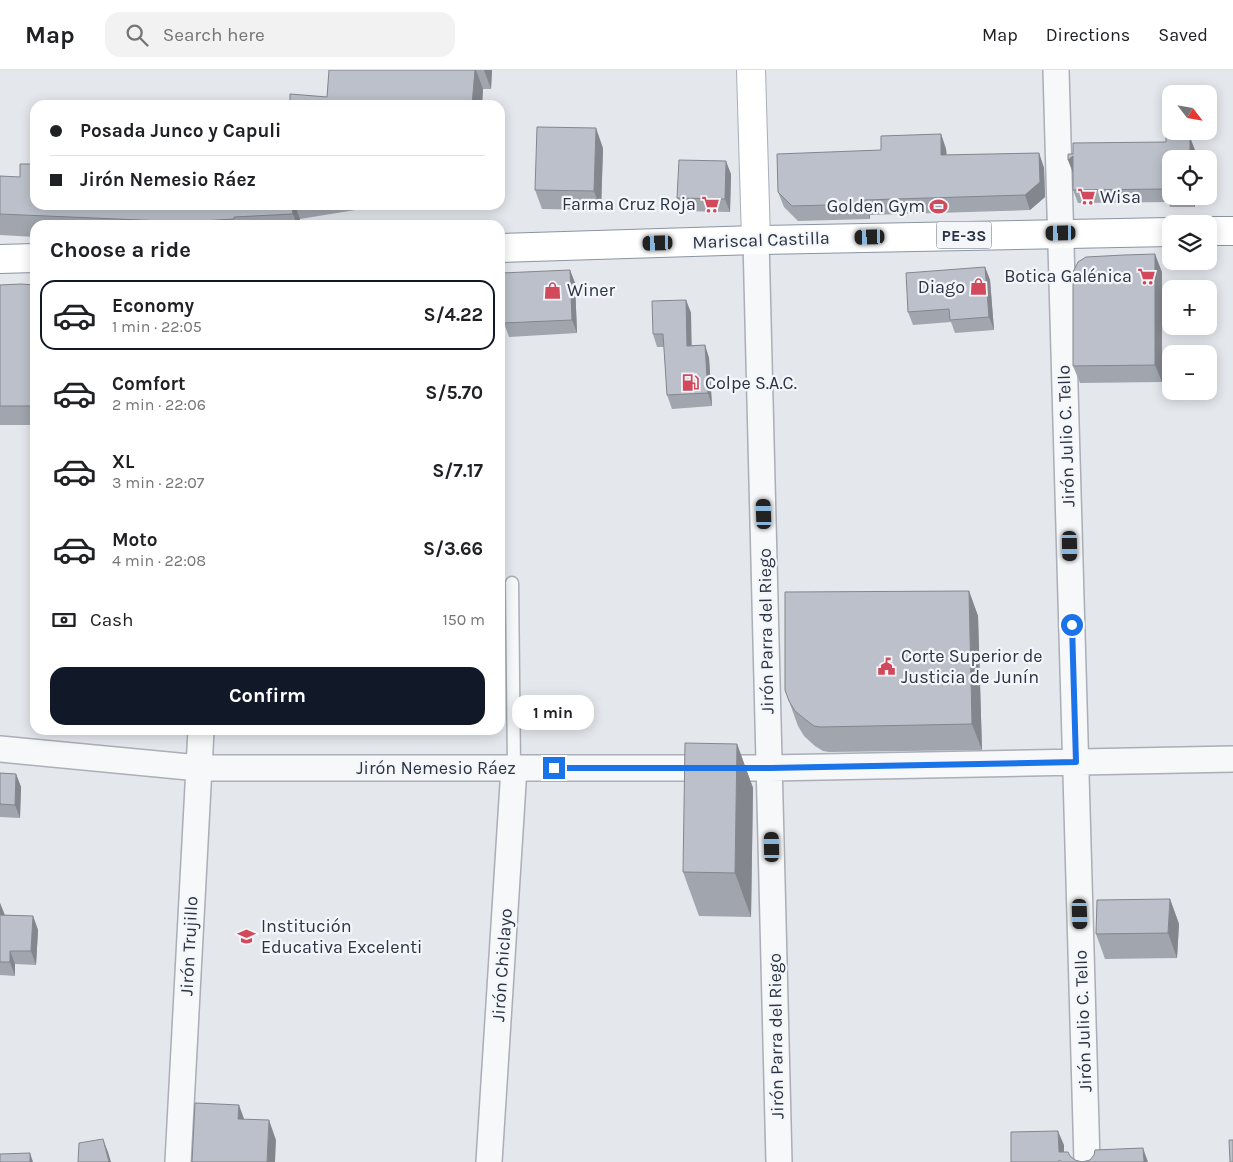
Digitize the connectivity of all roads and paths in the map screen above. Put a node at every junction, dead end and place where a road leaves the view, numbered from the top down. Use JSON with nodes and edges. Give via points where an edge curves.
{"nodes":[{"id":1,"x":751,"y":70,"type":"edge"},
{"id":2,"x":1056,"y":70,"type":"edge"},
{"id":3,"x":1217,"y":231,"type":"edge"},
{"id":4,"x":1233,"y":231,"type":"edge"},
{"id":5,"x":1162,"y":232,"type":"edge"},
{"id":6,"x":1061,"y":233,"type":"junction"},
{"id":7,"x":756,"y":240,"type":"junction"},
{"id":8,"x":505,"y":248,"type":"edge"},
{"id":9,"x":30,"y":258,"type":"edge"},
{"id":10,"x":0,"y":259,"type":"edge"},
{"id":11,"x":512,"y":583,"type":"dead end"},
{"id":12,"x":200,"y":735,"type":"edge"},
{"id":13,"x":0,"y":749,"type":"edge"},
{"id":14,"x":1233,"y":759,"type":"edge"},
{"id":15,"x":1076,"y":762,"type":"junction"},
{"id":16,"x":199,"y":768,"type":"junction"},
{"id":17,"x":514,"y":768,"type":"junction"},
{"id":18,"x":770,"y":768,"type":"junction"},
{"id":19,"x":178,"y":1162,"type":"edge"},
{"id":20,"x":489,"y":1162,"type":"edge"},
{"id":21,"x":779,"y":1162,"type":"edge"},
{"id":22,"x":1087,"y":1162,"type":"edge"}],
"edges":[{"from":1,"to":7,"type":"main road","name":"Jirón Parra del Riego"},
{"from":2,"to":6,"type":"street","name":"Jirón Julio C. Tello"},
{"from":3,"to":4,"type":"main road"},
{"from":5,"to":6,"type":"main road","name":"Mariscal Castilla","number":"PE-3S"},
{"from":6,"to":7,"type":"main road","name":"Mariscal Castilla","number":"PE-3S"},
{"from":6,"to":15,"type":"street","name":"Jirón Julio C. Tello"},
{"from":7,"to":8,"type":"main road","name":"Mariscal Castilla","number":"PE-3S"},
{"from":7,"to":18,"type":"street","name":"Jirón Parra del Riego"},
{"from":9,"to":10,"type":"main road"},
{"from":11,"to":17,"type":"lane"},
{"from":12,"to":16,"type":"street","name":"Jirón Trujillo"},
{"from":13,"to":16,"type":"street","name":"Jirón Nemesio Ráez"},
{"from":14,"to":15,"type":"street","name":"Jirón Nemesio Ráez"},
{"from":15,"to":18,"type":"street","name":"Jirón Nemesio Ráez"},
{"from":15,"to":22,"type":"street","name":"Jirón Julio C. Tello"},
{"from":16,"to":17,"type":"street","name":"Jirón Nemesio Ráez"},
{"from":16,"to":19,"type":"street","name":"Jirón Trujillo"},
{"from":17,"to":18,"type":"street","name":"Jirón Nemesio Ráez"},
{"from":17,"to":20,"type":"street","name":"Jirón Chiclayo"},
{"from":18,"to":21,"type":"street","name":"Jirón Parra del Riego"}]}
